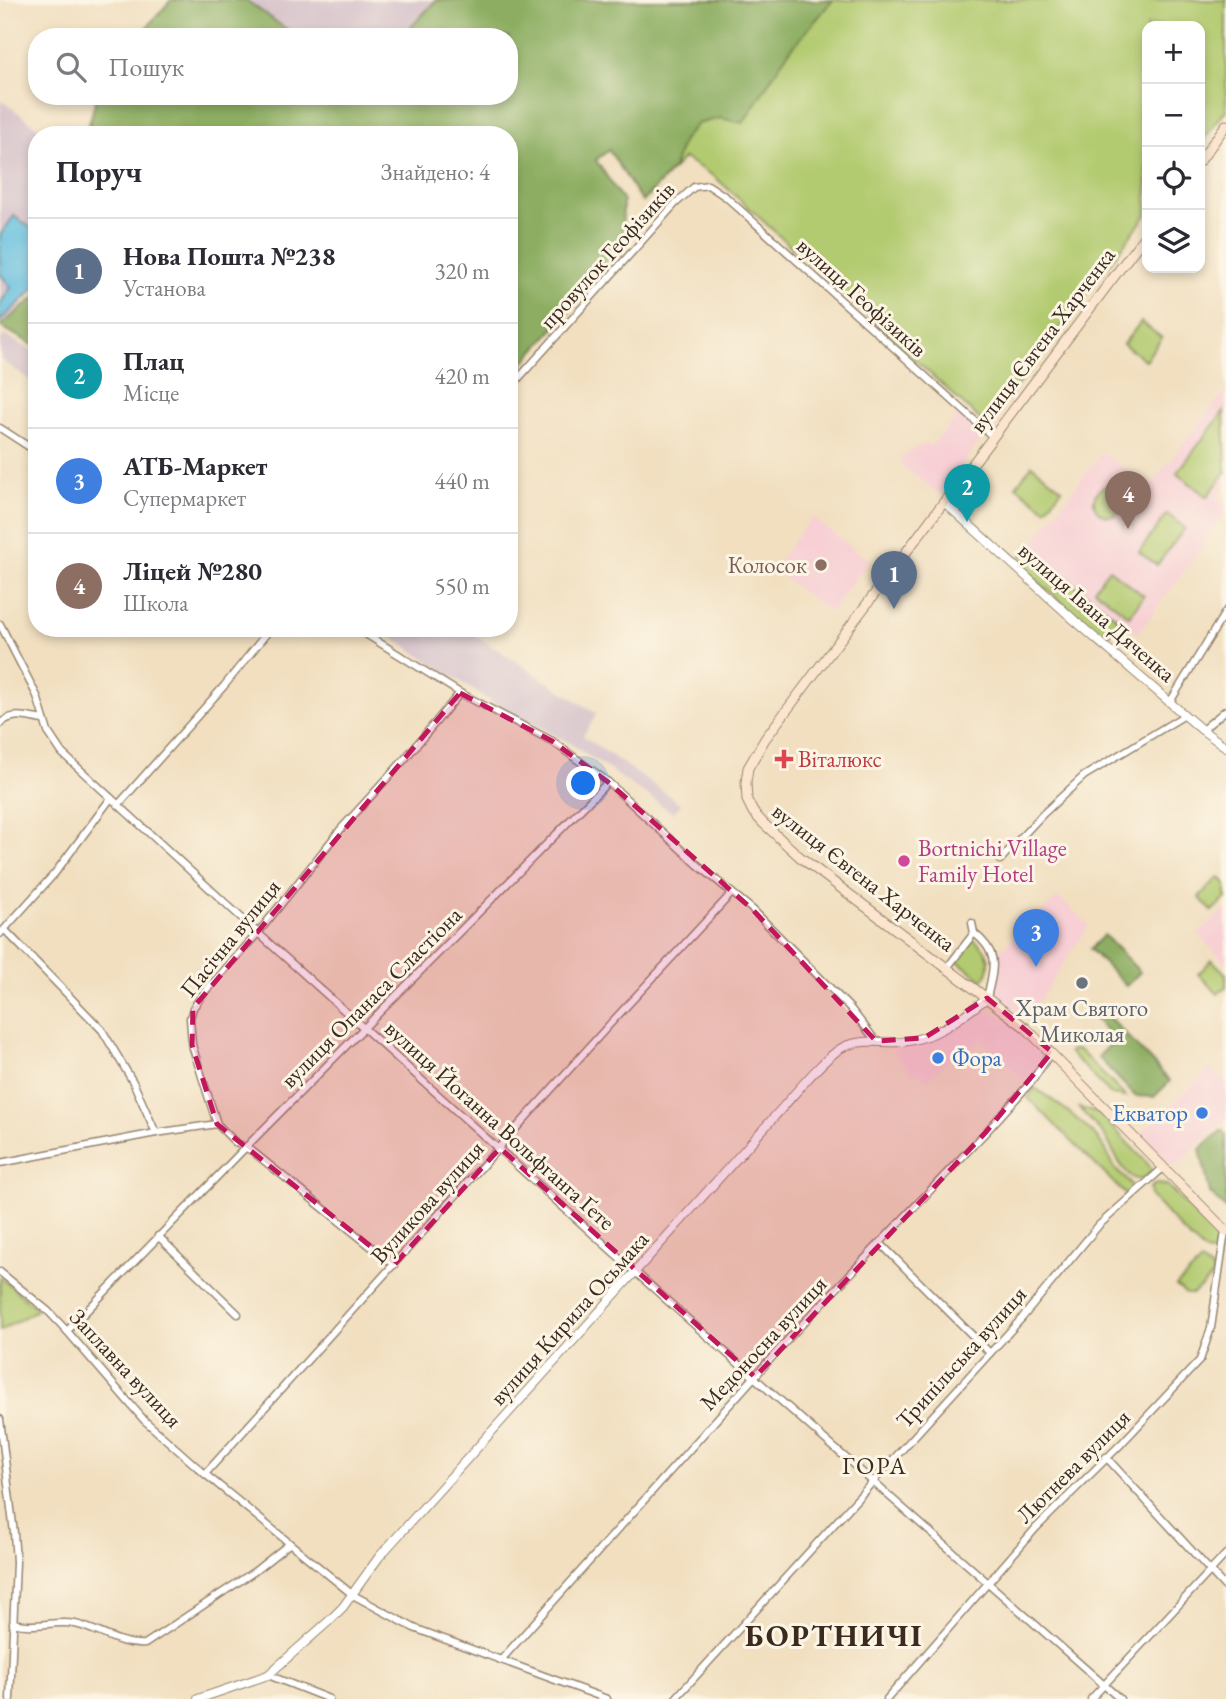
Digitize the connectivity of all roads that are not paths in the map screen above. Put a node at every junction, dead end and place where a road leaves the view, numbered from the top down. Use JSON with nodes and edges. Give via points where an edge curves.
{"nodes":[{"id":1,"x":1226,"y":125,"type":"edge"},
{"id":2,"x":1205,"y":154,"type":"edge"},
{"id":3,"x":708,"y":185,"type":"joint"},
{"id":4,"x":1142,"y":240,"type":"edge"},
{"id":5,"x":518,"y":379,"type":"edge"},
{"id":6,"x":0,"y":428,"type":"edge"},
{"id":7,"x":992,"y":436,"type":"junction"},
{"id":8,"x":28,"y":446,"type":"edge"},
{"id":9,"x":944,"y":502,"type":"junction"},
{"id":10,"x":1226,"y":611,"type":"edge"},
{"id":11,"x":0,"y":624,"type":"edge"},
{"id":12,"x":264,"y":637,"type":"edge"},
{"id":13,"x":370,"y":637,"type":"edge"},
{"id":14,"x":460,"y":693,"type":"junction"},
{"id":15,"x":1170,"y":702,"type":"junction"},
{"id":16,"x":1226,"y":710,"type":"edge"},
{"id":17,"x":1185,"y":715,"type":"junction"},
{"id":18,"x":44,"y":719,"type":"junction"},
{"id":19,"x":0,"y":724,"type":"edge"},
{"id":20,"x":1202,"y":730,"type":"junction"},
{"id":21,"x":1226,"y":747,"type":"edge"},
{"id":22,"x":608,"y":782,"type":"junction"},
{"id":23,"x":111,"y":798,"type":"junction"},
{"id":24,"x":118,"y":805,"type":"junction"},
{"id":25,"x":1000,"y":860,"type":"dead end"},
{"id":26,"x":732,"y":893,"type":"junction"},
{"id":27,"x":972,"y":923,"type":"dead end"},
{"id":28,"x":2,"y":932,"type":"edge"},
{"id":29,"x":258,"y":933,"type":"junction"},
{"id":30,"x":974,"y":933,"type":"junction"},
{"id":31,"x":947,"y":968,"type":"junction"},
{"id":32,"x":987,"y":998,"type":"junction"},
{"id":33,"x":366,"y":1028,"type":"junction"},
{"id":34,"x":876,"y":1041,"type":"junction"},
{"id":35,"x":1052,"y":1052,"type":"junction"},
{"id":36,"x":217,"y":1124,"type":"junction"},
{"id":37,"x":156,"y":1133,"type":"junction"},
{"id":38,"x":245,"y":1148,"type":"junction"},
{"id":39,"x":500,"y":1148,"type":"junction"},
{"id":40,"x":0,"y":1163,"type":"edge"},
{"id":41,"x":1163,"y":1168,"type":"junction"},
{"id":42,"x":1226,"y":1231,"type":"edge"},
{"id":43,"x":158,"y":1236,"type":"junction"},
{"id":44,"x":881,"y":1244,"type":"junction"},
{"id":45,"x":394,"y":1265,"type":"junction"},
{"id":46,"x":636,"y":1270,"type":"junction"},
{"id":47,"x":0,"y":1272,"type":"edge"},
{"id":48,"x":238,"y":1314,"type":"dead end"},
{"id":49,"x":67,"y":1331,"type":"junction"},
{"id":50,"x":990,"y":1353,"type":"junction"},
{"id":51,"x":755,"y":1377,"type":"junction"},
{"id":52,"x":0,"y":1419,"type":"edge"},
{"id":53,"x":1106,"y":1457,"type":"junction"},
{"id":54,"x":205,"y":1474,"type":"junction"},
{"id":55,"x":872,"y":1481,"type":"junction"},
{"id":56,"x":289,"y":1544,"type":"junction"},
{"id":57,"x":1226,"y":1554,"type":"edge"},
{"id":58,"x":1210,"y":1571,"type":"junction"},
{"id":59,"x":986,"y":1583,"type":"junction"},
{"id":60,"x":1226,"y":1588,"type":"edge"},
{"id":61,"x":352,"y":1594,"type":"junction"},
{"id":62,"x":13,"y":1623,"type":"junction"},
{"id":63,"x":501,"y":1660,"type":"junction"},
{"id":64,"x":268,"y":1675,"type":"junction"},
{"id":65,"x":1104,"y":1685,"type":"junction"},
{"id":66,"x":10,"y":1699,"type":"edge"},
{"id":67,"x":198,"y":1699,"type":"edge"},
{"id":68,"x":329,"y":1699,"type":"edge"},
{"id":69,"x":607,"y":1699,"type":"edge"},
{"id":70,"x":675,"y":1699,"type":"edge"},
{"id":71,"x":887,"y":1699,"type":"edge"},
{"id":72,"x":1091,"y":1699,"type":"edge"},
{"id":73,"x":1120,"y":1699,"type":"edge"}],
"edges":[{"from":1,"to":2,"type":"main road"},
{"from":3,"to":5,"type":"street","name":"провулок Геофізиків","via":[[694,187],[675,204]]},
{"from":3,"to":7,"type":"street","name":"вулиця Геофізиків"},
{"from":4,"to":7,"type":"main road","name":"вулиця Євгена Харченка"},
{"from":6,"to":8,"type":"street"},
{"from":7,"to":9,"type":"main road","name":"вулиця Євгена Харченка"},
{"from":9,"to":15,"type":"street","name":"вулиця Івана Дяченка"},
{"from":9,"to":31,"type":"main road","name":"вулиця Євгена Харченка","via":[[765,739],[748,768],[746,782],[747,800],[763,824]]},
{"from":10,"to":15,"type":"street"},
{"from":11,"to":18,"type":"street","name":"вулиця Йоганна Вольфганга Ґете"},
{"from":12,"to":24,"type":"street"},
{"from":13,"to":14,"type":"street"},
{"from":14,"to":22,"type":"street","via":[[552,741]]},
{"from":14,"to":29,"type":"street","name":"Пасічна вулиця","via":[[340,830]]},
{"from":15,"to":17,"type":"street","name":"вулиця Івана Дяченка"},
{"from":16,"to":20,"type":"street"},
{"from":17,"to":20,"type":"street","name":"вулиця Івана Дяченка"},
{"from":17,"to":25,"type":"street","via":[[1084,776]]},
{"from":18,"to":19,"type":"street","via":[[18,715]]},
{"from":18,"to":23,"type":"street","name":"вулиця Йоганна Вольфганга Ґете","via":[[55,745]]},
{"from":20,"to":21,"type":"street","name":"вулиця Івана Дяченка"},
{"from":22,"to":26,"type":"street"},
{"from":22,"to":33,"type":"street","name":"вулиця Опанаса Сластіона"},
{"from":23,"to":24,"type":"street","name":"вулиця Йоганна Вольфганга Ґете"},
{"from":23,"to":28,"type":"street","via":[[55,873]]},
{"from":24,"to":29,"type":"street","name":"вулиця Йоганна Вольфганга Ґете"},
{"from":26,"to":34,"type":"street","via":[[849,1008]]},
{"from":26,"to":39,"type":"street","name":"Вуликова вулиця"},
{"from":27,"to":30,"type":"street"},
{"from":28,"to":37,"type":"street","via":[[102,1030]]},
{"from":29,"to":33,"type":"street","name":"вулиця Йоганна Вольфганга Ґете"},
{"from":29,"to":36,"type":"street","name":"Пасічна вулиця","via":[[202,995],[190,1018],[192,1045]]},
{"from":30,"to":31,"type":"street"},
{"from":30,"to":32,"type":"street","via":[[988,944],[994,963]]},
{"from":31,"to":32,"type":"main road","name":"вулиця Євгена Харченка"},
{"from":32,"to":34,"type":"street","name":"вулиця Кирила Осьмака","via":[[924,1038]]},
{"from":32,"to":35,"type":"main road","name":"вулиця Євгена Харченка"},
{"from":33,"to":38,"type":"street","name":"вулиця Опанаса Сластіона"},
{"from":33,"to":39,"type":"street","name":"вулиця Йоганна Вольфганга Ґете"},
{"from":34,"to":46,"type":"street","name":"вулиця Кирила Осьмака","via":[[846,1045],[833,1054]]},
{"from":35,"to":41,"type":"main road","name":"вулиця Євгена Харченка"},
{"from":35,"to":44,"type":"street","name":"Медоносна вулиця","via":[[1032,1081]]},
{"from":36,"to":37,"type":"street"},
{"from":36,"to":38,"type":"street"},
{"from":37,"to":40,"type":"street"},
{"from":38,"to":43,"type":"street","name":"вулиця Опанаса Сластіона"},
{"from":38,"to":45,"type":"street"},
{"from":39,"to":45,"type":"street","name":"Вуликова вулиця"},
{"from":39,"to":46,"type":"street","name":"вулиця Йоганна Вольфганга Ґете"},
{"from":41,"to":42,"type":"main road","name":"вулиця Євгена Харченка"},
{"from":41,"to":50,"type":"street","name":"Трипільська вулиця","via":[[1099,1225]]},
{"from":42,"to":53,"type":"street","name":"Лютнева вулиця","via":[[1205,1349]]},
{"from":43,"to":48,"type":"street"},
{"from":43,"to":49,"type":"street","name":"вулиця Опанаса Сластіона"},
{"from":44,"to":50,"type":"street"},
{"from":44,"to":51,"type":"street","name":"Медоносна вулиця"},
{"from":45,"to":54,"type":"street","name":"Вуликова вулиця"},
{"from":46,"to":51,"type":"street","name":"вулиця Йоганна Вольфганга Ґете"},
{"from":46,"to":61,"type":"street","name":"вулиця Кирила Осьмака","via":[[379,1557]]},
{"from":47,"to":49,"type":"street","name":"Заплавна вулиця"},
{"from":49,"to":54,"type":"street","name":"Заплавна вулиця","via":[[144,1420]]},
{"from":50,"to":55,"type":"street","name":"Трипільська вулиця"},
{"from":51,"to":55,"type":"street","name":"вулиця Йоганна Вольфганга Ґете"},
{"from":51,"to":63,"type":"street","name":"Медоносна вулиця"},
{"from":52,"to":62,"type":"street","via":[[15,1533]]},
{"from":53,"to":58,"type":"street"},
{"from":53,"to":59,"type":"street","name":"Лютнева вулиця"},
{"from":54,"to":56,"type":"street","name":"Заплавна вулиця"},
{"from":55,"to":59,"type":"street","name":"вулиця Йоганна Вольфганга Ґете"},
{"from":55,"to":70,"type":"street","name":"Трипільська вулиця"},
{"from":56,"to":61,"type":"street","name":"Заплавна вулиця"},
{"from":56,"to":62,"type":"street","via":[[145,1644],[123,1643],[74,1624],[35,1627]]},
{"from":57,"to":58,"type":"street"},
{"from":58,"to":60,"type":"street"},
{"from":58,"to":65,"type":"street"},
{"from":59,"to":65,"type":"street","name":"вулиця Йоганна Вольфганга Ґете"},
{"from":59,"to":71,"type":"street","name":"Лютнева вулиця"},
{"from":61,"to":63,"type":"street","name":"Заплавна вулиця","via":[[414,1628]]},
{"from":61,"to":64,"type":"street","name":"вулиця Кирила Осьмака"},
{"from":62,"to":66,"type":"street"},
{"from":63,"to":69,"type":"street","name":"Заплавна вулиця"},
{"from":64,"to":67,"type":"street","name":"вулиця Кирила Осьмака"},
{"from":64,"to":68,"type":"street"},
{"from":65,"to":72,"type":"street"},
{"from":65,"to":73,"type":"street","name":"вулиця Йоганна Вольфганга Ґете"}]}
